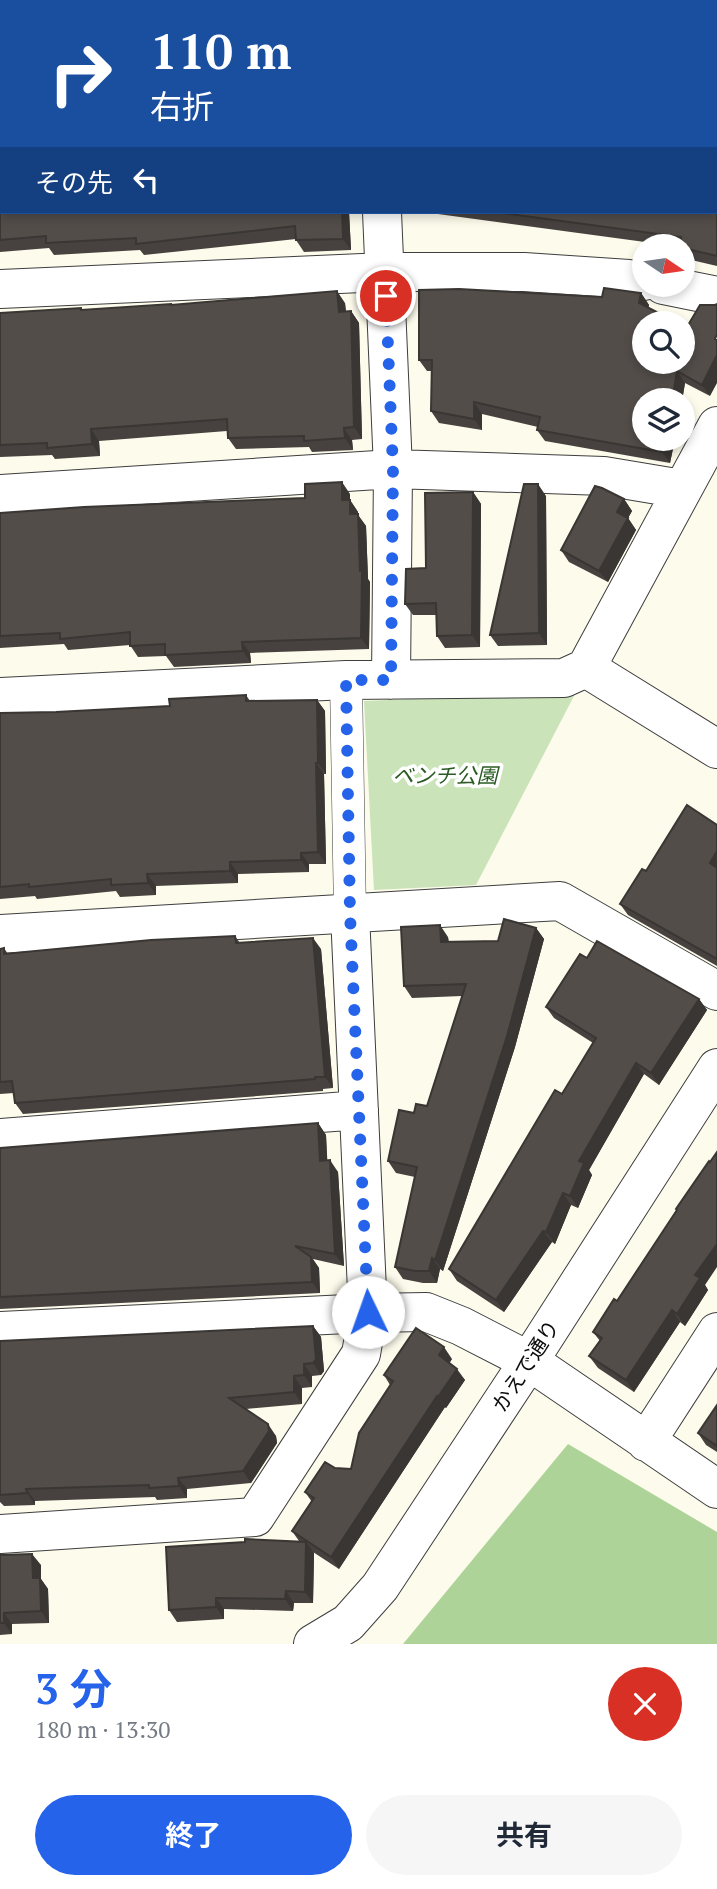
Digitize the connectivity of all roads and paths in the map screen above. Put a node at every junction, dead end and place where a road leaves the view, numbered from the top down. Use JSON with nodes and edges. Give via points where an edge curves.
{"nodes":[{"id":1,"x":382,"y":214,"type":"edge"},
{"id":2,"x":385,"y":272,"type":"junction"},
{"id":3,"x":632,"y":279,"type":"edge"},
{"id":4,"x":0,"y":289,"type":"edge"},
{"id":5,"x":695,"y":292,"type":"edge"},
{"id":6,"x":717,"y":296,"type":"edge"},
{"id":7,"x":717,"y":426,"type":"edge"},
{"id":8,"x":393,"y":469,"type":"junction"},
{"id":9,"x":682,"y":489,"type":"junction"},
{"id":10,"x":0,"y":494,"type":"edge"},
{"id":11,"x":586,"y":668,"type":"junction"},
{"id":12,"x":346,"y":680,"type":"junction"},
{"id":13,"x":391,"y":680,"type":"junction"},
{"id":14,"x":0,"y":697,"type":"edge"},
{"id":15,"x":717,"y":749,"type":"edge"},
{"id":16,"x":350,"y":914,"type":"junction"},
{"id":17,"x":0,"y":934,"type":"edge"},
{"id":18,"x":717,"y":991,"type":"edge"},
{"id":19,"x":717,"y":1068,"type":"edge"},
{"id":20,"x":359,"y":1110,"type":"junction"},
{"id":21,"x":0,"y":1138,"type":"edge"},
{"id":22,"x":368,"y":1312,"type":"junction"},
{"id":23,"x":0,"y":1331,"type":"edge"},
{"id":24,"x":717,"y":1332,"type":"edge"},
{"id":25,"x":529,"y":1361,"type":"junction"},
{"id":26,"x":646,"y":1442,"type":"junction"},
{"id":27,"x":717,"y":1489,"type":"edge"},
{"id":28,"x":0,"y":1534,"type":"edge"},
{"id":29,"x":313,"y":1644,"type":"edge"}],
"edges":[{"from":1,"to":2,"type":"street"},
{"from":2,"to":3,"type":"street","via":[[524,272]]},
{"from":2,"to":4,"type":"street"},
{"from":2,"to":8,"type":"street"},
{"from":5,"to":6,"type":"street"},
{"from":7,"to":9,"type":"street"},
{"from":8,"to":9,"type":"street","via":[[604,476]]},
{"from":8,"to":10,"type":"street"},
{"from":8,"to":13,"type":"street"},
{"from":9,"to":11,"type":"street"},
{"from":11,"to":13,"type":"street","via":[[564,678]]},
{"from":11,"to":15,"type":"street"},
{"from":12,"to":13,"type":"street"},
{"from":12,"to":14,"type":"street"},
{"from":12,"to":16,"type":"street"},
{"from":16,"to":17,"type":"street"},
{"from":16,"to":18,"type":"street","via":[[560,901]]},
{"from":16,"to":20,"type":"street"},
{"from":19,"to":25,"type":"street","name":"かえで通り"},
{"from":20,"to":21,"type":"street"},
{"from":20,"to":22,"type":"street"},
{"from":22,"to":23,"type":"street"},
{"from":22,"to":25,"type":"street","via":[[426,1312]]},
{"from":22,"to":28,"type":"street","via":[[361,1354],[255,1517]]},
{"from":24,"to":26,"type":"street"},
{"from":25,"to":26,"type":"street"},
{"from":25,"to":29,"type":"street","name":"かえで通り","via":[[380,1587],[348,1623]]},
{"from":26,"to":27,"type":"street"}]}
